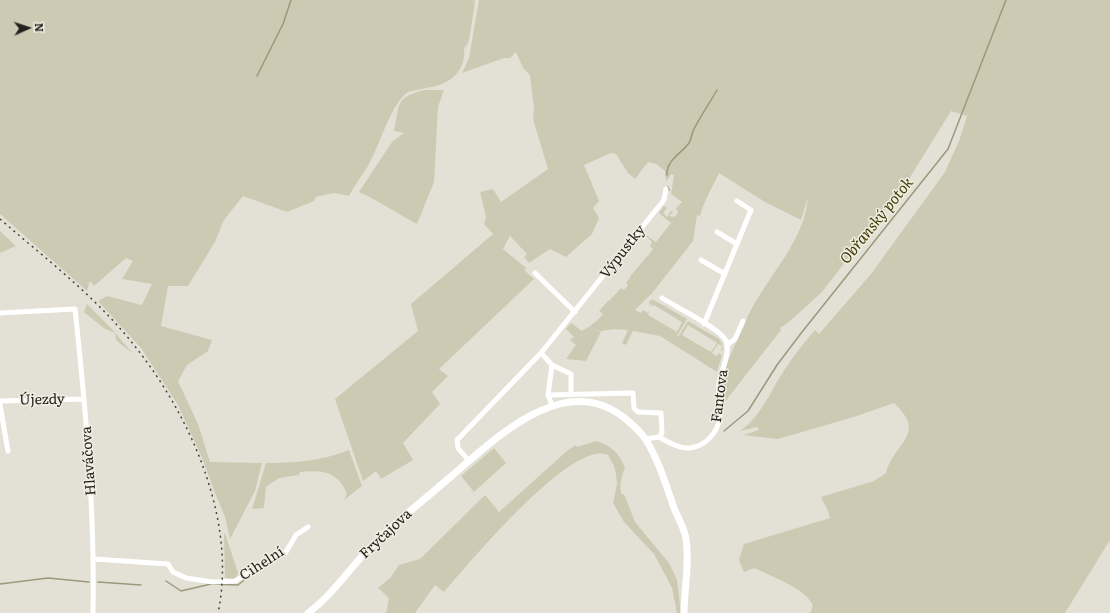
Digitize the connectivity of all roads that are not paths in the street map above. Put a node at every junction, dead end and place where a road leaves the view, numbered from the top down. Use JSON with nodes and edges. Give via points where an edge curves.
{"nodes":[{"id":1,"x":666,"y":189,"type":"dead end"},
{"id":2,"x":737,"y":201,"type":"dead end"},
{"id":3,"x":717,"y":232,"type":"dead end"},
{"id":4,"x":737,"y":244,"type":"junction"},
{"id":5,"x":700,"y":260,"type":"dead end"},
{"id":6,"x":535,"y":273,"type":"dead end"},
{"id":7,"x":725,"y":274,"type":"junction"},
{"id":8,"x":662,"y":298,"type":"dead end"},
{"id":9,"x":575,"y":312,"type":"junction"},
{"id":10,"x":0,"y":313,"type":"edge"},
{"id":11,"x":744,"y":321,"type":"dead end"},
{"id":12,"x":704,"y":324,"type":"junction"},
{"id":13,"x":727,"y":345,"type":"junction"},
{"id":14,"x":541,"y":354,"type":"junction"},
{"id":15,"x":552,"y":365,"type":"junction"},
{"id":16,"x":571,"y":393,"type":"junction"},
{"id":17,"x":548,"y":395,"type":"junction"},
{"id":18,"x":84,"y":399,"type":"junction"},
{"id":19,"x":0,"y":400,"type":"edge"},
{"id":20,"x":0,"y":405,"type":"edge"},
{"id":21,"x":552,"y":405,"type":"junction"},
{"id":22,"x":659,"y":437,"type":"junction"},
{"id":23,"x":646,"y":439,"type":"junction"},
{"id":24,"x":8,"y":451,"type":"dead end"},
{"id":25,"x":469,"y":461,"type":"junction"},
{"id":26,"x":308,"y":527,"type":"dead end"},
{"id":27,"x":94,"y":559,"type":"junction"},
{"id":28,"x":93,"y":613,"type":"edge"},
{"id":29,"x":308,"y":613,"type":"edge"},
{"id":30,"x":684,"y":613,"type":"edge"}],
"edges":[{"from":1,"to":9,"type":"street","name":"Výpustky","via":[[664,200]]},
{"from":2,"to":4,"type":"street","via":[[751,210]]},
{"from":3,"to":4,"type":"street"},
{"from":4,"to":7,"type":"street"},
{"from":5,"to":7,"type":"street"},
{"from":6,"to":9,"type":"street"},
{"from":7,"to":12,"type":"street"},
{"from":8,"to":12,"type":"street"},
{"from":9,"to":14,"type":"street","name":"Výpustky"},
{"from":10,"to":18,"type":"street","name":"Hlaváčova","via":[[75,309]]},
{"from":11,"to":13,"type":"street","name":"Fantova","via":[[736,339]]},
{"from":12,"to":13,"type":"street","via":[[724,338]]},
{"from":13,"to":22,"type":"street","name":"Fantova","via":[[718,386],[720,416],[715,432],[705,442],[690,448]]},
{"from":14,"to":15,"type":"street"},
{"from":14,"to":25,"type":"street","via":[[457,440],[458,448]]},
{"from":15,"to":16,"type":"street","via":[[571,374]]},
{"from":15,"to":17,"type":"street"},
{"from":16,"to":17,"type":"street"},
{"from":16,"to":22,"type":"street","via":[[633,393],[634,408],[638,412],[661,413],[662,433]]},
{"from":17,"to":21,"type":"street"},
{"from":18,"to":19,"type":"street","name":"Újezdy"},
{"from":18,"to":27,"type":"street","name":"Hlaváčova","via":[[91,473]]},
{"from":20,"to":24,"type":"street"},
{"from":21,"to":23,"type":"main road","name":"Fryčajova","via":[[564,402],[601,405],[620,414]]},
{"from":21,"to":25,"type":"main road","name":"Fryčajova","via":[[519,422]]},
{"from":22,"to":23,"type":"street"},
{"from":23,"to":30,"type":"main road","name":"Fryčajova","via":[[686,538]]},
{"from":25,"to":29,"type":"main road","name":"Fryčajova","via":[[375,542]]},
{"from":26,"to":27,"type":"street","name":"Cihelní","via":[[296,535],[286,552],[238,580],[228,583],[186,578],[173,572],[168,564]]},
{"from":27,"to":28,"type":"street","name":"Hlaváčova"}]}
